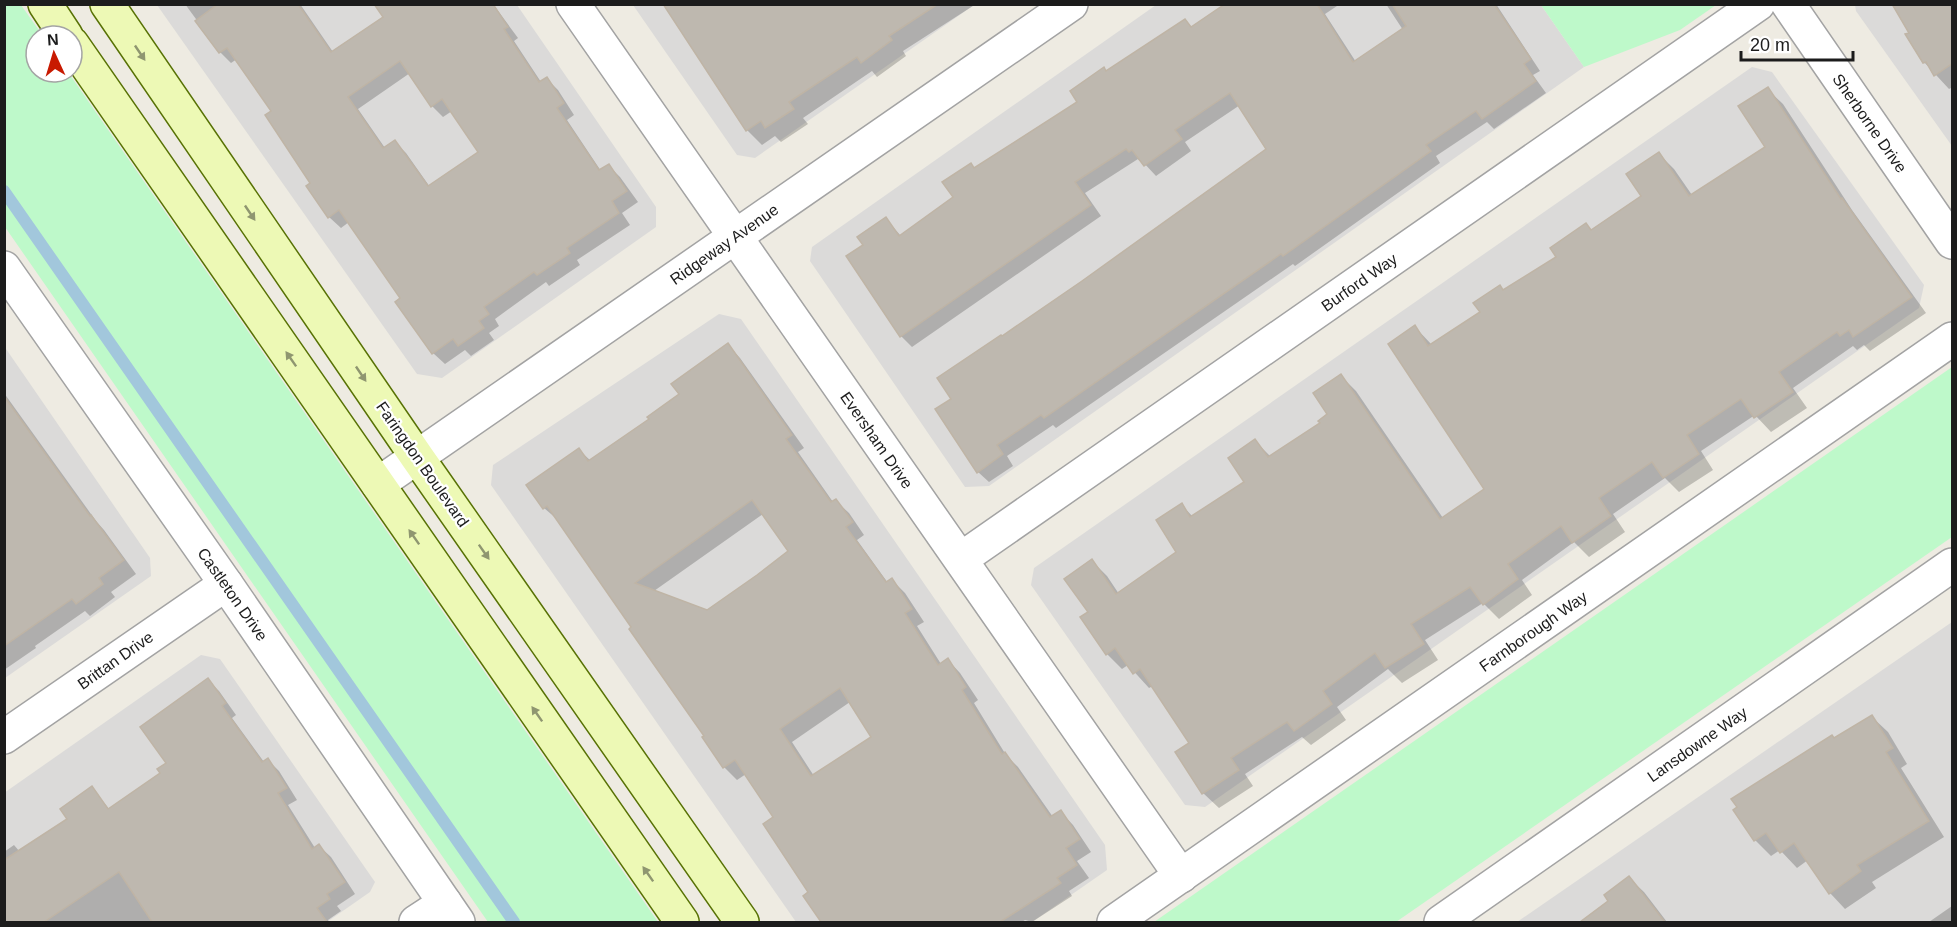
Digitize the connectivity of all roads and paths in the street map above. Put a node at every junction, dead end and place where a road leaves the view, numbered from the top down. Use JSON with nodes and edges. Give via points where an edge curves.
{"nodes":[{"id":1,"x":45,"y":4,"type":"edge"},
{"id":2,"x":107,"y":4,"type":"edge"},
{"id":3,"x":573,"y":4,"type":"edge"},
{"id":4,"x":1071,"y":4,"type":"edge"},
{"id":5,"x":1758,"y":4,"type":"edge"},
{"id":6,"x":1788,"y":4,"type":"edge"},
{"id":7,"x":58,"y":24,"type":"edge"},
{"id":8,"x":84,"y":61,"type":"edge"},
{"id":9,"x":734,"y":237,"type":"junction"},
{"id":10,"x":1953,"y":242,"type":"edge"},
{"id":11,"x":4,"y":268,"type":"edge"},
{"id":12,"x":1953,"y":339,"type":"edge"},
{"id":13,"x":417,"y":457,"type":"junction"},
{"id":14,"x":378,"y":484,"type":"junction"},
{"id":15,"x":960,"y":559,"type":"junction"},
{"id":16,"x":1953,"y":565,"type":"edge"},
{"id":17,"x":226,"y":584,"type":"junction"},
{"id":18,"x":4,"y":737,"type":"edge"},
{"id":19,"x":1181,"y":876,"type":"junction"},
{"id":20,"x":452,"y":913,"type":"edge"},
{"id":21,"x":417,"y":922,"type":"edge"},
{"id":22,"x":682,"y":922,"type":"edge"},
{"id":23,"x":742,"y":922,"type":"edge"},
{"id":24,"x":1114,"y":922,"type":"edge"},
{"id":25,"x":1441,"y":922,"type":"edge"}],
"edges":[{"from":1,"to":7,"type":"street"},
{"from":2,"to":13,"type":"street","name":"Faringdon Boulevard","one_way":true},
{"from":3,"to":9,"type":"street","name":"Eversham Drive"},
{"from":4,"to":9,"type":"street","name":"Ridgeway Avenue"},
{"from":5,"to":15,"type":"street","name":"Burford Way"},
{"from":6,"to":10,"type":"street","name":"Sherborne Drive"},
{"from":14,"to":8,"type":"street","one_way":true},
{"from":9,"to":13,"type":"street","name":"Ridgeway Avenue"},
{"from":9,"to":15,"type":"street","name":"Eversham Drive"},
{"from":11,"to":17,"type":"street","name":"Castleton Drive"},
{"from":12,"to":19,"type":"street","name":"Farnborough Way"},
{"from":13,"to":14,"type":"street","name":"Ridgeway Avenue"},
{"from":13,"to":23,"type":"street","name":"Faringdon Boulevard","one_way":true},
{"from":22,"to":14,"type":"street","one_way":true},
{"from":15,"to":19,"type":"street","name":"Eversham Drive"},
{"from":16,"to":25,"type":"street","name":"Lansdowne Way"},
{"from":17,"to":18,"type":"street","name":"Brittan Drive"},
{"from":17,"to":20,"type":"street","name":"Castleton Drive"},
{"from":19,"to":24,"type":"street","name":"Farnborough Way"},
{"from":20,"to":21,"type":"street"}]}
